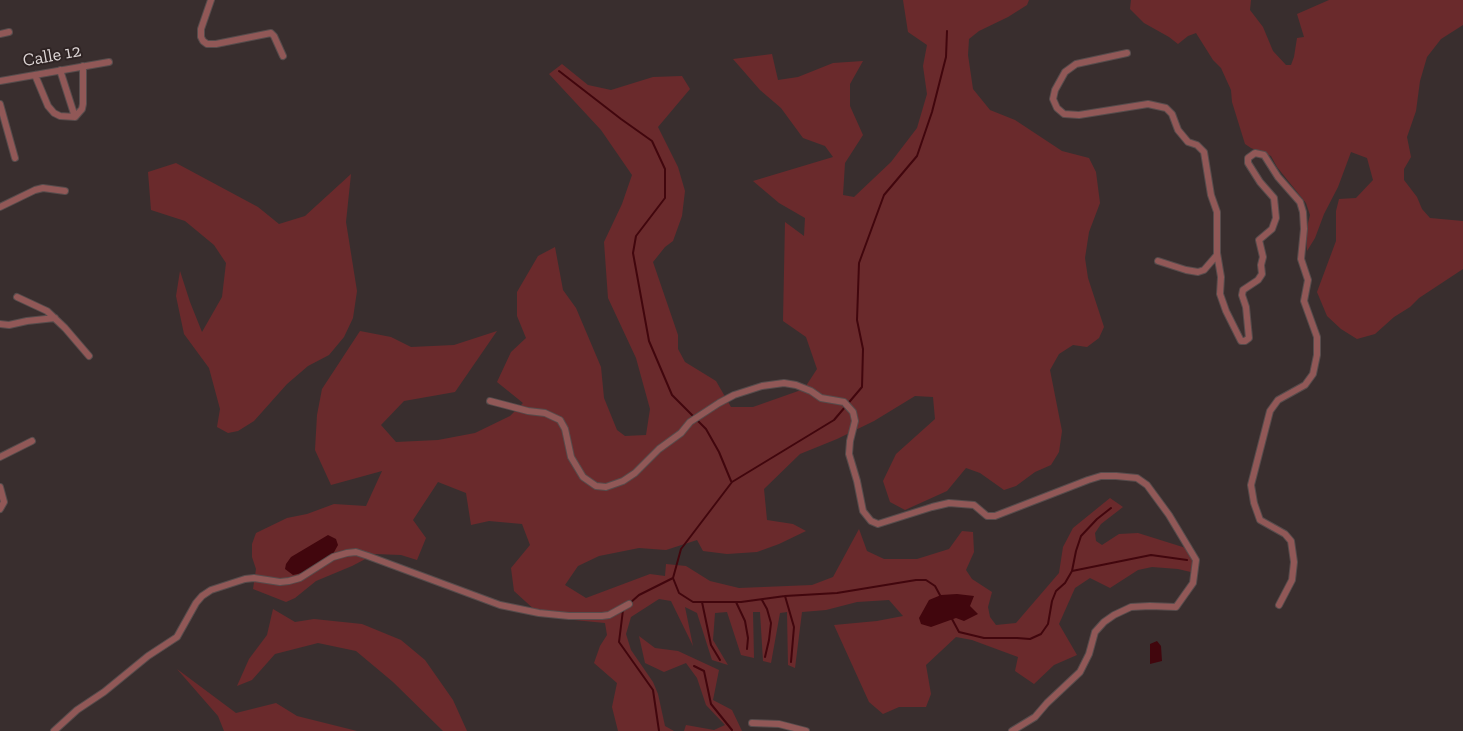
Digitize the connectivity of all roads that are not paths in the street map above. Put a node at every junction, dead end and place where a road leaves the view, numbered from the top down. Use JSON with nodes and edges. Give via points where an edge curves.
{"nodes":[{"id":1,"x":211,"y":0,"type":"edge"},
{"id":2,"x":9,"y":32,"type":"dead end"},
{"id":3,"x":0,"y":34,"type":"edge"},
{"id":4,"x":1126,"y":54,"type":"dead end"},
{"id":5,"x":283,"y":56,"type":"dead end"},
{"id":6,"x":109,"y":62,"type":"dead end"},
{"id":7,"x":83,"y":66,"type":"junction"},
{"id":8,"x":60,"y":70,"type":"junction"},
{"id":9,"x":35,"y":75,"type":"junction"},
{"id":10,"x":0,"y":80,"type":"edge"},
{"id":11,"x":0,"y":104,"type":"edge"},
{"id":12,"x":74,"y":117,"type":"junction"},
{"id":13,"x":14,"y":158,"type":"dead end"},
{"id":14,"x":65,"y":191,"type":"dead end"},
{"id":15,"x":0,"y":206,"type":"edge"},
{"id":16,"x":1217,"y":255,"type":"junction"},
{"id":17,"x":1158,"y":261,"type":"dead end"},
{"id":18,"x":17,"y":298,"type":"dead end"},
{"id":19,"x":55,"y":318,"type":"junction"},
{"id":20,"x":0,"y":324,"type":"edge"},
{"id":21,"x":89,"y":356,"type":"dead end"},
{"id":22,"x":490,"y":401,"type":"dead end"},
{"id":23,"x":32,"y":441,"type":"dead end"},
{"id":24,"x":0,"y":457,"type":"edge"},
{"id":25,"x":0,"y":487,"type":"edge"},
{"id":26,"x":0,"y":509,"type":"edge"},
{"id":27,"x":629,"y":604,"type":"dead end"},
{"id":28,"x":1279,"y":604,"type":"dead end"},
{"id":29,"x":752,"y":723,"type":"dead end"},
{"id":30,"x":54,"y":731,"type":"edge"},
{"id":31,"x":806,"y":731,"type":"edge"},
{"id":32,"x":1012,"y":731,"type":"edge"}],
"edges":[{"from":1,"to":5,"type":"street","via":[[200,29],[203,42],[216,44],[271,33]]},
{"from":2,"to":3,"type":"street"},
{"from":4,"to":16,"type":"street","via":[[1076,64],[1064,72],[1053,99],[1057,108],[1064,114],[1079,115],[1148,104],[1166,108],[1188,142],[1204,152],[1217,212]]},
{"from":6,"to":7,"type":"street","name":"Calle 12"},
{"from":7,"to":8,"type":"street","name":"Calle 12"},
{"from":7,"to":12,"type":"street","via":[[83,104]]},
{"from":8,"to":9,"type":"street","name":"Calle 12"},
{"from":8,"to":12,"type":"street"},
{"from":9,"to":10,"type":"street","name":"Calle 12"},
{"from":9,"to":12,"type":"street","via":[[54,113]]},
{"from":11,"to":13,"type":"street"},
{"from":14,"to":15,"type":"street","via":[[43,188]]},
{"from":16,"to":17,"type":"street","via":[[1204,270],[1198,272]]},
{"from":16,"to":28,"type":"street","via":[[1220,294],[1232,326],[1241,341],[1245,341],[1249,338],[1243,290],[1262,274],[1259,240],[1272,229],[1276,218],[1274,198],[1248,163],[1251,155],[1264,155],[1300,202],[1303,212],[1301,259],[1308,280],[1304,301],[1317,337],[1313,374],[1306,385],[1278,400],[1270,411],[1251,485],[1260,520],[1291,541],[1292,580]]},
{"from":18,"to":19,"type":"street"},
{"from":19,"to":20,"type":"street"},
{"from":19,"to":21,"type":"street"},
{"from":22,"to":32,"type":"street","via":[[545,413],[560,420],[571,457],[582,477],[596,486],[606,487],[635,473],[690,422],[734,395],[762,386],[796,385],[821,398],[844,402],[853,412],[855,421],[849,454],[862,506],[874,524],[950,503],[974,505],[987,516],[995,516],[1102,476],[1137,478],[1147,485],[1169,515],[1196,560],[1193,583],[1176,607],[1131,607],[1104,622],[1095,632],[1080,672],[1035,717]]},
{"from":23,"to":24,"type":"street"},
{"from":25,"to":26,"type":"street","via":[[4,502]]},
{"from":27,"to":30,"type":"street","via":[[602,616],[569,616],[500,605],[368,556],[347,553],[333,557],[300,578],[280,582],[245,579],[202,596],[177,637],[77,710]]},
{"from":29,"to":31,"type":"street","via":[[779,724]]}]}
